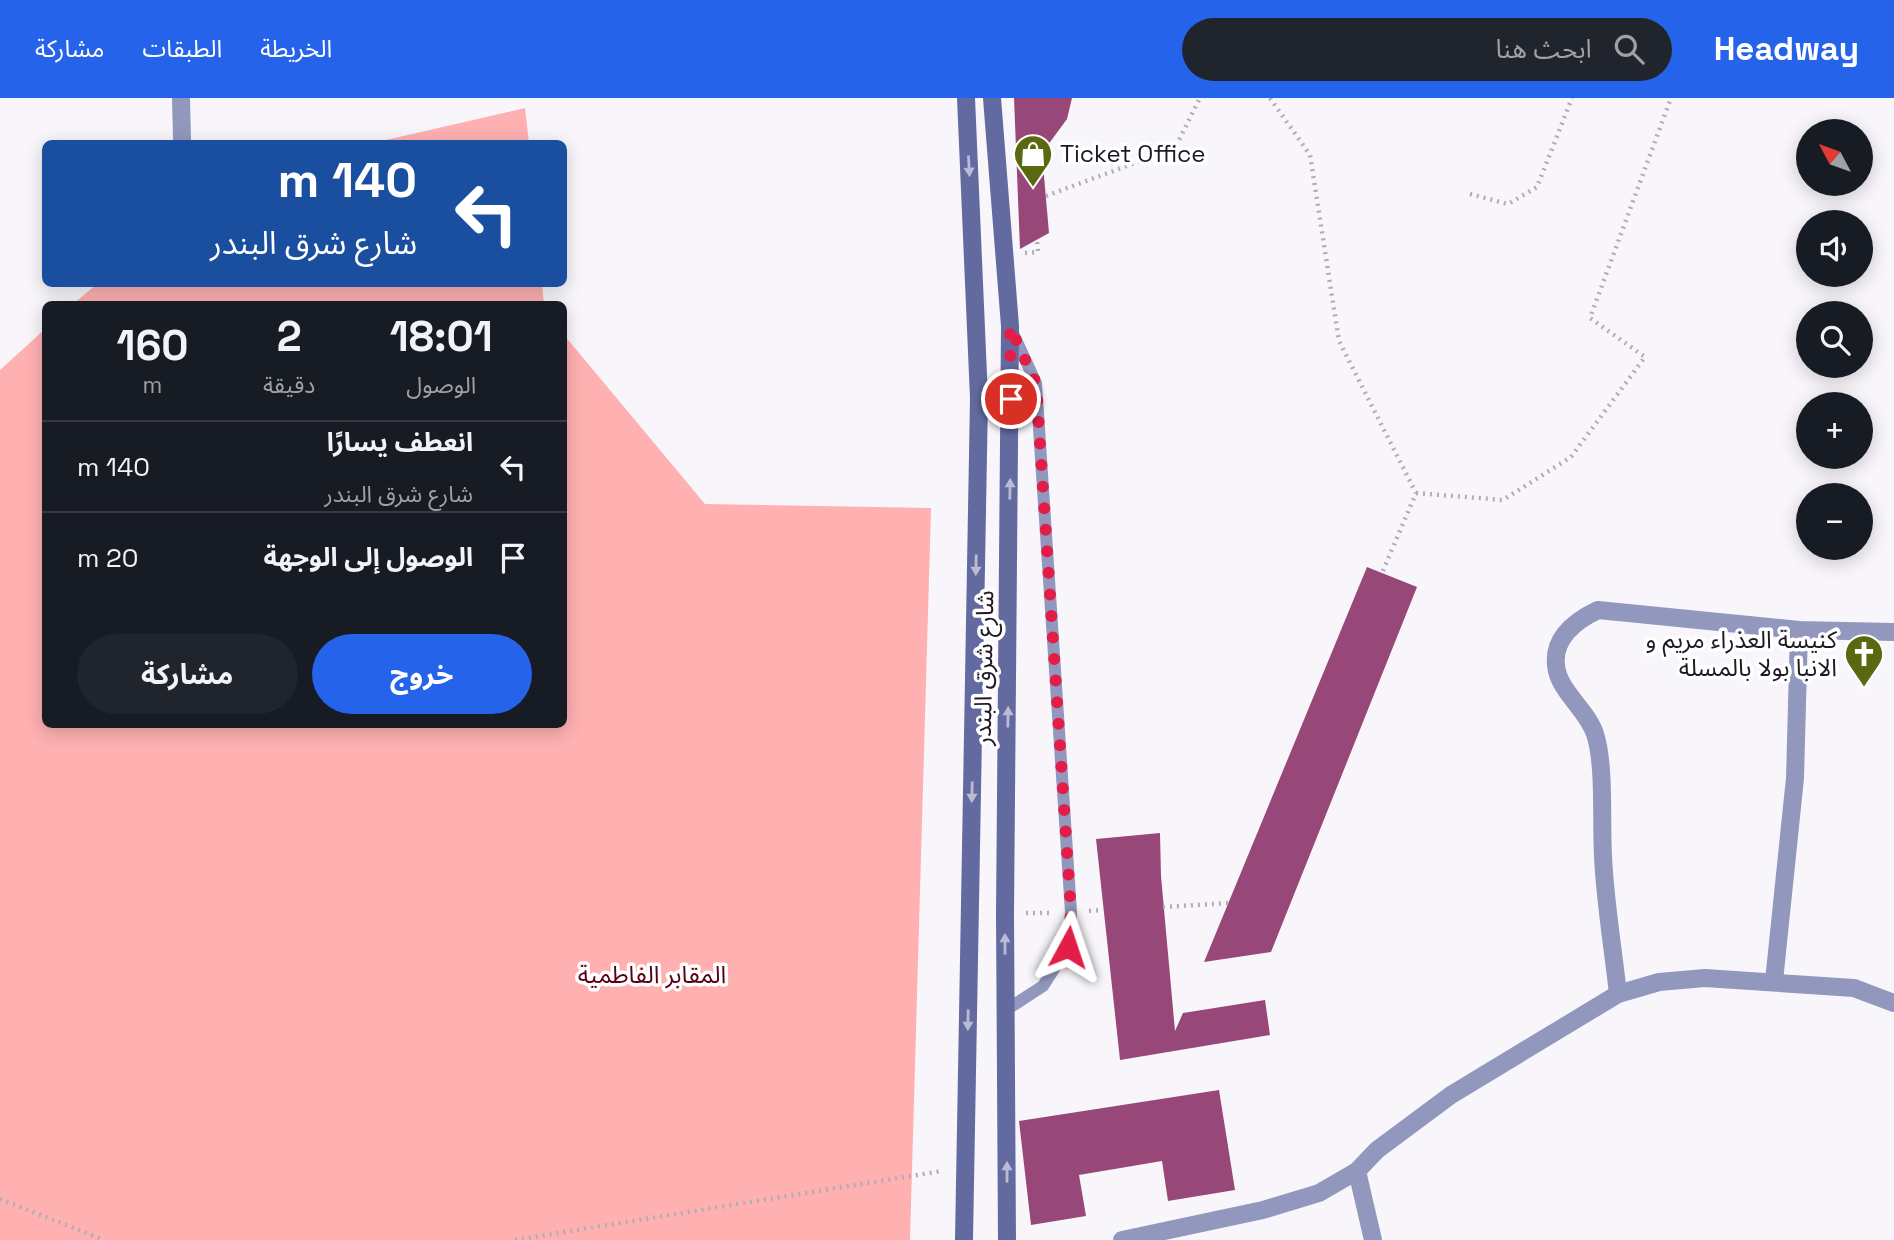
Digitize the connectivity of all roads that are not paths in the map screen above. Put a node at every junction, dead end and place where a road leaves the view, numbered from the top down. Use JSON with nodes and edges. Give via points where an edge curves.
{"nodes":[{"id":1,"x":181,"y":98,"type":"edge"},
{"id":2,"x":966,"y":98,"type":"edge"},
{"id":3,"x":992,"y":98,"type":"edge"},
{"id":4,"x":182,"y":139,"type":"dead end"},
{"id":5,"x":973,"y":255,"type":"junction"},
{"id":6,"x":1003,"y":255,"type":"junction"},
{"id":7,"x":1010,"y":327,"type":"junction"},
{"id":8,"x":979,"y":398,"type":"junction"},
{"id":9,"x":1011,"y":399,"type":"junction"},
{"id":10,"x":1799,"y":630,"type":"junction"},
{"id":11,"x":1894,"y":632,"type":"edge"},
{"id":12,"x":1774,"y":981,"type":"junction"},
{"id":13,"x":1618,"y":994,"type":"junction"},
{"id":14,"x":1894,"y":1003,"type":"edge"},
{"id":15,"x":1006,"y":1010,"type":"junction"},
{"id":16,"x":1357,"y":1171,"type":"junction"},
{"id":17,"x":964,"y":1240,"type":"edge"},
{"id":18,"x":1007,"y":1240,"type":"edge"},
{"id":19,"x":1122,"y":1240,"type":"edge"},
{"id":20,"x":1373,"y":1240,"type":"edge"}],
"edges":[{"from":1,"to":4,"type":"street"},
{"from":2,"to":5,"type":"main road","name":"شارع شرق البندر","one_way":true},
{"from":3,"to":6,"type":"main road","name":"شارع شرق البندر"},
{"from":5,"to":6,"type":"main road"},
{"from":5,"to":8,"type":"main road","name":"شارع شرق البندر"},
{"from":6,"to":7,"type":"main road","name":"شارع شرق البندر"},
{"from":7,"to":9,"type":"main road","name":"شارع شرق البندر"},
{"from":7,"to":15,"type":"lane","via":[[1036,383],[1071,912],[1068,947],[1043,986]]},
{"from":8,"to":9,"type":"main road"},
{"from":8,"to":17,"type":"main road","name":"شارع شرق البندر","one_way":true},
{"from":15,"to":9,"type":"main road","name":"شارع شرق البندر","one_way":true},
{"from":10,"to":11,"type":"street"},
{"from":10,"to":12,"type":"street","via":[[1795,778]]},
{"from":10,"to":13,"type":"street","via":[[1598,610],[1576,620],[1560,642],[1559,675],[1595,734]]},
{"from":12,"to":13,"type":"street","via":[[1705,978],[1659,982]]},
{"from":12,"to":14,"type":"street","via":[[1854,988]]},
{"from":13,"to":16,"type":"street","via":[[1451,1095],[1377,1150]]},
{"from":18,"to":15,"type":"main road","name":"شارع شرق البندر","one_way":true},
{"from":16,"to":19,"type":"street","via":[[1319,1193],[1285,1205]]},
{"from":16,"to":20,"type":"street"}]}
